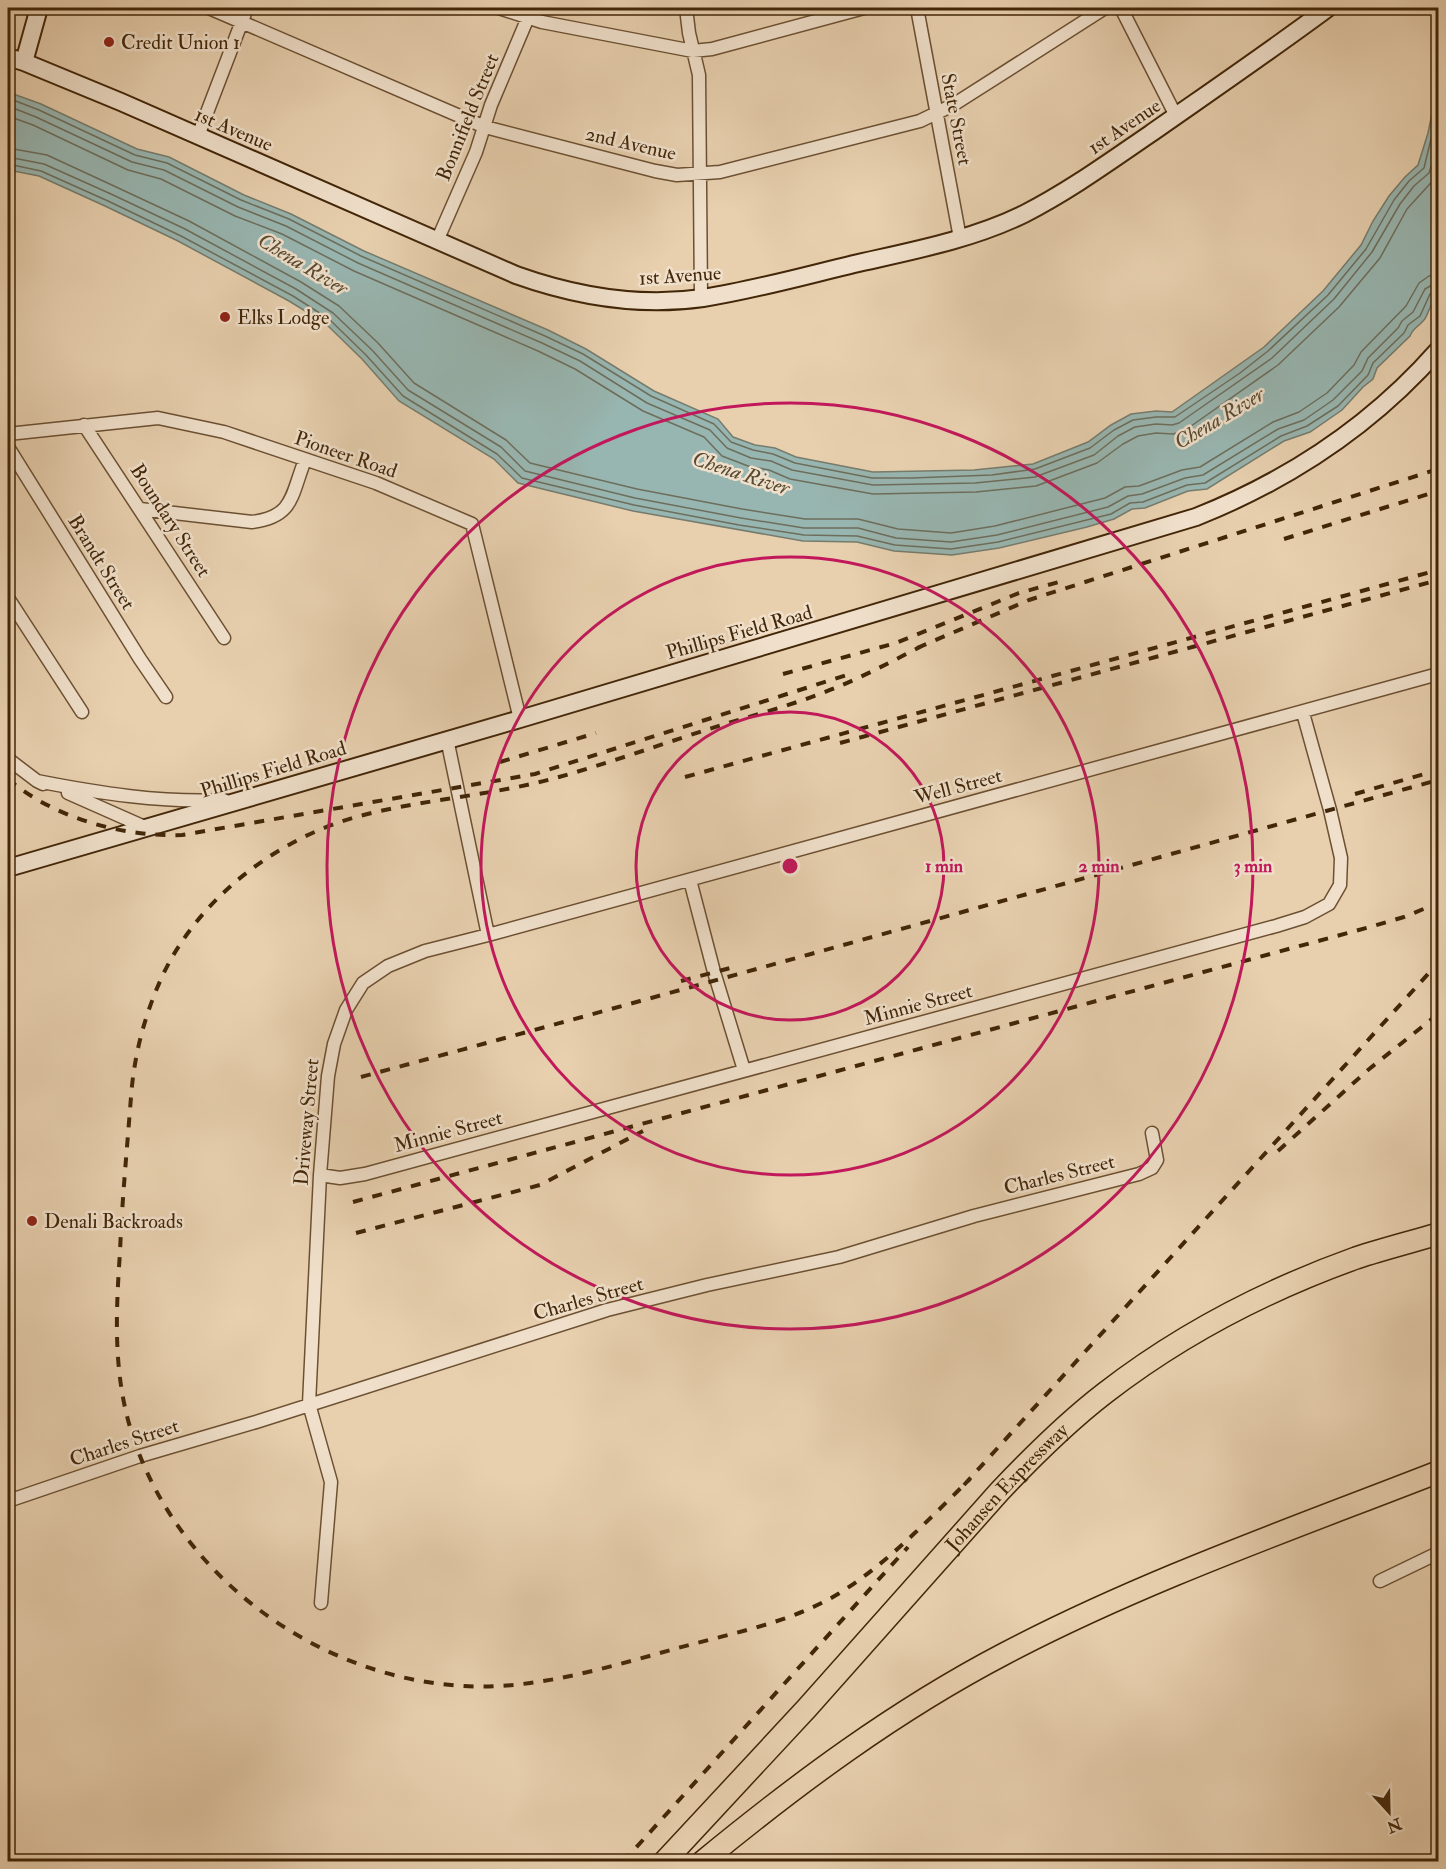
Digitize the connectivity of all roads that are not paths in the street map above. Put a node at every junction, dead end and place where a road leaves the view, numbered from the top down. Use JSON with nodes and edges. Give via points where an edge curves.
{"nodes":[{"id":1,"x":39,"y":8,"type":"edge"},
{"id":2,"x":209,"y":8,"type":"edge"},
{"id":3,"x":247,"y":8,"type":"edge"},
{"id":4,"x":499,"y":8,"type":"edge"},
{"id":5,"x":686,"y":8,"type":"edge"},
{"id":6,"x":864,"y":8,"type":"edge"},
{"id":7,"x":917,"y":8,"type":"edge"},
{"id":8,"x":1105,"y":8,"type":"edge"},
{"id":9,"x":1121,"y":8,"type":"edge"},
{"id":10,"x":1328,"y":8,"type":"edge"},
{"id":11,"x":530,"y":13,"type":"edge"},
{"id":12,"x":241,"y":21,"type":"junction"},
{"id":13,"x":693,"y":51,"type":"junction"},
{"id":14,"x":16,"y":60,"type":"edge"},
{"id":15,"x":938,"y":114,"type":"junction"},
{"id":16,"x":1176,"y":116,"type":"junction"},
{"id":17,"x":485,"y":127,"type":"junction"},
{"id":18,"x":198,"y":136,"type":"junction"},
{"id":19,"x":701,"y":174,"type":"junction"},
{"id":20,"x":960,"y":238,"type":"junction"},
{"id":21,"x":437,"y":241,"type":"junction"},
{"id":22,"x":701,"y":298,"type":"junction"},
{"id":23,"x":1438,"y":350,"type":"edge"},
{"id":24,"x":84,"y":425,"type":"junction"},
{"id":25,"x":8,"y":434,"type":"edge"},
{"id":26,"x":8,"y":447,"type":"edge"},
{"id":27,"x":304,"y":460,"type":"junction"},
{"id":28,"x":140,"y":509,"type":"junction"},
{"id":29,"x":8,"y":598,"type":"edge"},
{"id":30,"x":224,"y":638,"type":"dead end"},
{"id":31,"x":1438,"y":674,"type":"edge"},
{"id":32,"x":166,"y":697,"type":"dead end"},
{"id":33,"x":82,"y":712,"type":"dead end"},
{"id":34,"x":1303,"y":712,"type":"junction"},
{"id":35,"x":520,"y":719,"type":"junction"},
{"id":36,"x":447,"y":739,"type":"junction"},
{"id":37,"x":8,"y":759,"type":"edge"},
{"id":38,"x":37,"y":781,"type":"junction"},
{"id":39,"x":240,"y":800,"type":"junction"},
{"id":40,"x":147,"y":828,"type":"junction"},
{"id":41,"x":8,"y":868,"type":"edge"},
{"id":42,"x":690,"y":880,"type":"junction"},
{"id":43,"x":488,"y":935,"type":"junction"},
{"id":44,"x":744,"y":1070,"type":"junction"},
{"id":45,"x":1152,"y":1133,"type":"dead end"},
{"id":46,"x":320,"y":1175,"type":"junction"},
{"id":47,"x":1438,"y":1234,"type":"edge"},
{"id":48,"x":309,"y":1404,"type":"junction"},
{"id":49,"x":1438,"y":1472,"type":"edge"},
{"id":50,"x":8,"y":1501,"type":"edge"},
{"id":51,"x":1438,"y":1553,"type":"edge"},
{"id":52,"x":1380,"y":1581,"type":"dead end"},
{"id":53,"x":321,"y":1603,"type":"dead end"},
{"id":54,"x":664,"y":1862,"type":"edge"},
{"id":55,"x":702,"y":1862,"type":"edge"}],
"edges":[{"from":1,"to":14,"type":"street"},
{"from":2,"to":12,"type":"street","name":"2nd Avenue"},
{"from":3,"to":12,"type":"street"},
{"from":4,"to":11,"type":"street"},
{"from":5,"to":13,"type":"street"},
{"from":6,"to":13,"type":"street"},
{"from":7,"to":15,"type":"street","name":"State Street"},
{"from":8,"to":15,"type":"street","name":"2nd Avenue"},
{"from":9,"to":16,"type":"street"},
{"from":10,"to":16,"type":"street","name":"1st Avenue"},
{"from":11,"to":13,"type":"street"},
{"from":11,"to":17,"type":"street","name":"Bonnifield Street"},
{"from":12,"to":17,"type":"street","name":"2nd Avenue"},
{"from":12,"to":18,"type":"street"},
{"from":13,"to":19,"type":"street","via":[[699,75]]},
{"from":14,"to":18,"type":"street","name":"1st Avenue"},
{"from":15,"to":19,"type":"street","name":"2nd Avenue","via":[[824,146]]},
{"from":15,"to":20,"type":"street","name":"State Street"},
{"from":16,"to":20,"type":"street","name":"1st Avenue","via":[[1074,186],[1004,223]]},
{"from":17,"to":19,"type":"street","name":"2nd Avenue","via":[[655,171]]},
{"from":17,"to":21,"type":"street","name":"Bonnifield Street"},
{"from":18,"to":21,"type":"street","name":"1st Avenue"},
{"from":19,"to":22,"type":"street"},
{"from":20,"to":22,"type":"street","name":"1st Avenue"},
{"from":21,"to":22,"type":"street","name":"1st Avenue","via":[[552,288],[622,299]]},
{"from":23,"to":35,"type":"street","name":"Phillips Field Road","via":[[1386,402],[1322,452],[1270,483],[1196,517]]},
{"from":24,"to":25,"type":"street","name":"Pioneer Road"},
{"from":24,"to":27,"type":"street","name":"Pioneer Road","via":[[158,418],[224,432]]},
{"from":24,"to":28,"type":"street","name":"Boundary Street"},
{"from":26,"to":32,"type":"street","name":"Brandt Street"},
{"from":27,"to":28,"type":"street","via":[[286,508],[279,516],[267,520],[252,522]]},
{"from":27,"to":35,"type":"street","name":"Pioneer Road","via":[[376,483],[472,524]]},
{"from":28,"to":30,"type":"street","name":"Boundary Street"},
{"from":29,"to":33,"type":"street"},
{"from":31,"to":34,"type":"street","name":"Well Street"},
{"from":34,"to":42,"type":"street","name":"Well Street"},
{"from":34,"to":44,"type":"street","name":"Minnie Street","via":[[1341,858],[1340,885],[1329,904],[1276,926]]},
{"from":35,"to":36,"type":"street","name":"Phillips Field Road"},
{"from":36,"to":39,"type":"street","name":"Phillips Field Road"},
{"from":36,"to":43,"type":"street"},
{"from":37,"to":38,"type":"street"},
{"from":38,"to":39,"type":"street","via":[[106,794]]},
{"from":38,"to":40,"type":"street"},
{"from":39,"to":40,"type":"street","name":"Phillips Field Road"},
{"from":40,"to":41,"type":"street","name":"Phillips Field Road"},
{"from":42,"to":43,"type":"street","name":"Well Street"},
{"from":42,"to":44,"type":"street"},
{"from":43,"to":46,"type":"street","name":"Driveway Street","via":[[425,951],[388,966],[363,983],[346,1010],[334,1044]]},
{"from":44,"to":46,"type":"street","name":"Minnie Street","via":[[365,1174],[340,1178]]},
{"from":45,"to":48,"type":"street","name":"Charles Street","via":[[1157,1160],[1140,1174],[974,1216],[839,1257],[607,1310]]},
{"from":46,"to":48,"type":"street","name":"Driveway Street"},
{"from":47,"to":54,"type":"highway","name":"Johansen Expressway","via":[[1358,1258],[1274,1292],[1194,1334],[1106,1392],[1030,1459]]},
{"from":48,"to":50,"type":"street","name":"Charles Street"},
{"from":48,"to":53,"type":"street","name":"Driveway Street","via":[[331,1482]]},
{"from":49,"to":55,"type":"highway","via":[[1187,1570],[1003,1654],[827,1763]]},
{"from":51,"to":52,"type":"street"}]}
